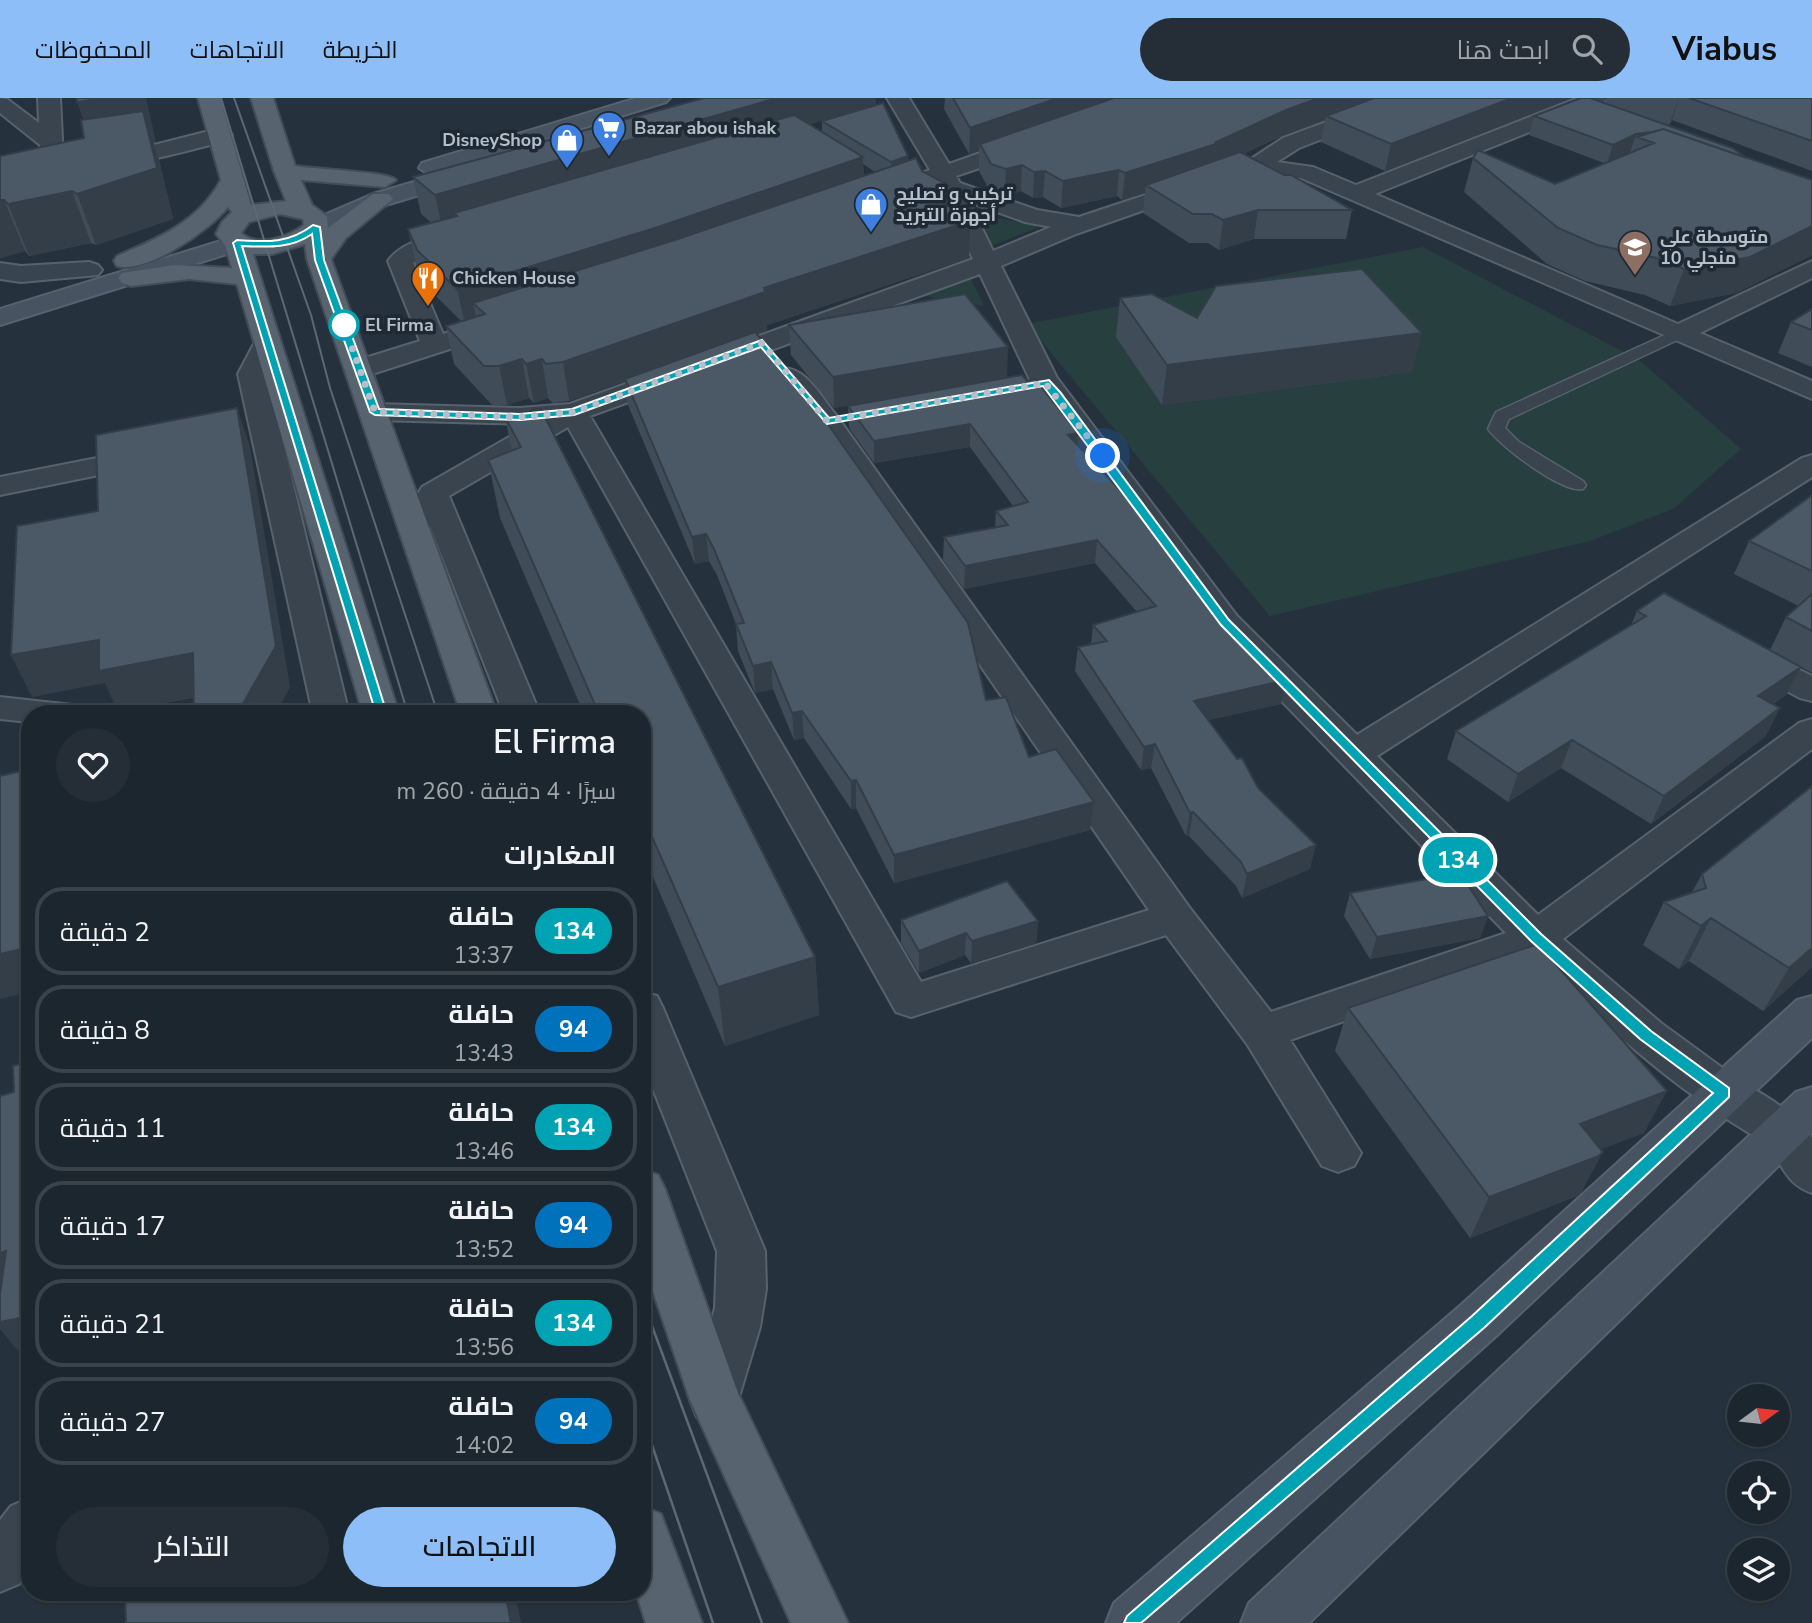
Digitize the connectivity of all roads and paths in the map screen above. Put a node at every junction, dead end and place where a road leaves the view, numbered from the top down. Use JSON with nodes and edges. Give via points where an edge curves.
{"nodes":[{"id":1,"x":49,"y":98,"type":"edge"},
{"id":2,"x":209,"y":98,"type":"edge"},
{"id":3,"x":262,"y":98,"type":"edge"},
{"id":4,"x":1410,"y":98,"type":"edge"},
{"id":5,"x":0,"y":103,"type":"edge"},
{"id":6,"x":665,"y":106,"type":"edge"},
{"id":7,"x":894,"y":106,"type":"edge"},
{"id":8,"x":1595,"y":106,"type":"edge"},
{"id":9,"x":1057,"y":134,"type":"edge"},
{"id":10,"x":221,"y":135,"type":"junction"},
{"id":11,"x":51,"y":143,"type":"junction"},
{"id":12,"x":52,"y":167,"type":"junction"},
{"id":13,"x":1255,"y":167,"type":"junction"},
{"id":14,"x":285,"y":171,"type":"junction"},
{"id":15,"x":946,"y":180,"type":"junction"},
{"id":16,"x":232,"y":181,"type":"junction"},
{"id":17,"x":899,"y":188,"type":"edge"},
{"id":18,"x":383,"y":190,"type":"junction"},
{"id":19,"x":1357,"y":193,"type":"junction"},
{"id":20,"x":0,"y":203,"type":"edge"},
{"id":21,"x":309,"y":218,"type":"junction"},
{"id":22,"x":1082,"y":224,"type":"junction"},
{"id":23,"x":238,"y":227,"type":"junction"},
{"id":24,"x":484,"y":229,"type":"edge"},
{"id":25,"x":319,"y":260,"type":"junction"},
{"id":26,"x":988,"y":262,"type":"junction"},
{"id":27,"x":1812,"y":268,"type":"edge"},
{"id":28,"x":89,"y":270,"type":"junction"},
{"id":29,"x":129,"y":270,"type":"junction"},
{"id":30,"x":0,"y":271,"type":"edge"},
{"id":31,"x":247,"y":278,"type":"junction"},
{"id":32,"x":893,"y":297,"type":"junction"},
{"id":33,"x":947,"y":306,"type":"edge"},
{"id":34,"x":1,"y":310,"type":"edge"},
{"id":35,"x":526,"y":316,"type":"edge"},
{"id":36,"x":1680,"y":333,"type":"junction"},
{"id":37,"x":762,"y":343,"type":"junction"},
{"id":38,"x":266,"y":344,"type":"junction"},
{"id":39,"x":435,"y":345,"type":"junction"},
{"id":40,"x":359,"y":369,"type":"junction"},
{"id":41,"x":1812,"y":391,"type":"edge"},
{"id":42,"x":375,"y":412,"type":"junction"},
{"id":43,"x":574,"y":412,"type":"junction"},
{"id":44,"x":171,"y":452,"type":"edge"},
{"id":45,"x":1812,"y":464,"type":"edge"},
{"id":46,"x":1577,"y":485,"type":"dead end"},
{"id":47,"x":0,"y":486,"type":"edge"},
{"id":48,"x":433,"y":493,"type":"junction"},
{"id":49,"x":414,"y":526,"type":"junction"},
{"id":50,"x":1717,"y":638,"type":"edge"},
{"id":51,"x":1812,"y":690,"type":"edge"},
{"id":52,"x":322,"y":705,"type":"edge"},
{"id":53,"x":378,"y":705,"type":"edge"},
{"id":54,"x":476,"y":705,"type":"edge"},
{"id":55,"x":518,"y":705,"type":"edge"},
{"id":56,"x":0,"y":708,"type":"edge"},
{"id":57,"x":21,"y":710,"type":"edge"},
{"id":58,"x":1812,"y":731,"type":"edge"},
{"id":59,"x":1352,"y":755,"type":"junction"},
{"id":60,"x":1175,"y":917,"type":"junction"},
{"id":61,"x":1536,"y":938,"type":"junction"},
{"id":62,"x":1812,"y":1012,"type":"edge"},
{"id":63,"x":651,"y":1030,"type":"edge"},
{"id":64,"x":1262,"y":1032,"type":"junction"},
{"id":65,"x":1724,"y":1093,"type":"junction"},
{"id":66,"x":1797,"y":1120,"type":"edge"},
{"id":67,"x":1338,"y":1153,"type":"dead end"},
{"id":68,"x":1812,"y":1174,"type":"edge"},
{"id":69,"x":651,"y":1215,"type":"edge"},
{"id":70,"x":715,"y":1400,"type":"junction"},
{"id":71,"x":21,"y":1537,"type":"edge"},
{"id":72,"x":651,"y":1558,"type":"edge"},
{"id":73,"x":0,"y":1565,"type":"edge"},
{"id":74,"x":674,"y":1623,"type":"edge"},
{"id":75,"x":820,"y":1623,"type":"edge"},
{"id":76,"x":1134,"y":1623,"type":"edge"},
{"id":77,"x":1269,"y":1623,"type":"edge"}],
"edges":[{"from":1,"to":11,"type":"street"},
{"from":2,"to":10,"type":"main road"},
{"from":3,"to":14,"type":"main road"},
{"from":4,"to":13,"type":"street","via":[[1291,143]]},
{"from":5,"to":11,"type":"street"},
{"from":6,"to":18,"type":"main road"},
{"from":7,"to":15,"type":"street"},
{"from":8,"to":19,"type":"street"},
{"from":9,"to":15,"type":"street"},
{"from":10,"to":12,"type":"street","via":[[158,151]]},
{"from":10,"to":16,"type":"main road"},
{"from":11,"to":12,"type":"street"},
{"from":12,"to":20,"type":"street","via":[[53,179],[47,187]]},
{"from":13,"to":19,"type":"street","via":[[1306,172]]},
{"from":13,"to":22,"type":"street"},
{"from":14,"to":18,"type":"main road"},
{"from":14,"to":21,"type":"main road"},
{"from":15,"to":17,"type":"street"},
{"from":15,"to":22,"type":"street","via":[[1033,217]]},
{"from":15,"to":26,"type":"street"},
{"from":16,"to":23,"type":"main road"},
{"from":16,"to":29,"type":"main road","via":[[210,217]]},
{"from":18,"to":21,"type":"main road"},
{"from":18,"to":25,"type":"main road","via":[[325,245]]},
{"from":19,"to":36,"type":"street"},
{"from":21,"to":23,"type":"main road","via":[[280,207]]},
{"from":21,"to":23,"type":"main road","via":[[301,238],[275,245]]},
{"from":21,"to":25,"type":"main road"},
{"from":22,"to":26,"type":"street"},
{"from":23,"to":29,"type":"main road"},
{"from":23,"to":31,"type":"main road"},
{"from":24,"to":39,"type":"street","via":[[418,250],[400,261]]},
{"from":25,"to":40,"type":"main road"},
{"from":26,"to":32,"type":"street"},
{"from":26,"to":59,"type":"street","via":[[1001,315],[1032,385],[1057,394],[1225,623]]},
{"from":27,"to":36,"type":"street"},
{"from":28,"to":29,"type":"main road"},
{"from":28,"to":30,"type":"street"},
{"from":28,"to":34,"type":"main road"},
{"from":29,"to":31,"type":"main road","via":[[219,272]]},
{"from":29,"to":34,"type":"main road"},
{"from":31,"to":38,"type":"main road"},
{"from":32,"to":33,"type":"street"},
{"from":32,"to":37,"type":"street"},
{"from":35,"to":39,"type":"street"},
{"from":36,"to":41,"type":"street"},
{"from":36,"to":46,"type":"lane","via":[[1502,416],[1496,429],[1513,446]]},
{"from":37,"to":43,"type":"street"},
{"from":37,"to":60,"type":"street","via":[[840,419]]},
{"from":38,"to":52,"type":"street","via":[[251,374],[250,437]]},
{"from":38,"to":53,"type":"main road"},
{"from":39,"to":40,"type":"street"},
{"from":40,"to":42,"type":"main road"},
{"from":42,"to":43,"type":"street","via":[[520,417]]},
{"from":42,"to":49,"type":"main road"},
{"from":43,"to":48,"type":"street"},
{"from":43,"to":60,"type":"street","via":[[911,1001]]},
{"from":44,"to":47,"type":"street"},
{"from":45,"to":59,"type":"street","via":[[1634,593]]},
{"from":48,"to":49,"type":"street"},
{"from":48,"to":55,"type":"street"},
{"from":49,"to":54,"type":"main road"},
{"from":50,"to":51,"type":"street"},
{"from":56,"to":57,"type":"street"},
{"from":58,"to":61,"type":"street"},
{"from":59,"to":61,"type":"street"},
{"from":60,"to":64,"type":"street"},
{"from":61,"to":64,"type":"street"},
{"from":61,"to":65,"type":"street","via":[[1646,1035]]},
{"from":62,"to":65,"type":"main road"},
{"from":63,"to":70,"type":"street","via":[[741,1251],[740,1311]]},
{"from":64,"to":67,"type":"street"},
{"from":65,"to":66,"type":"street"},
{"from":65,"to":76,"type":"main road","via":[[1478,1321]]},
{"from":66,"to":68,"type":"street"},
{"from":66,"to":77,"type":"main road"},
{"from":69,"to":70,"type":"main road"},
{"from":70,"to":75,"type":"main road"},
{"from":71,"to":73,"type":"street"},
{"from":72,"to":74,"type":"main road"}]}
